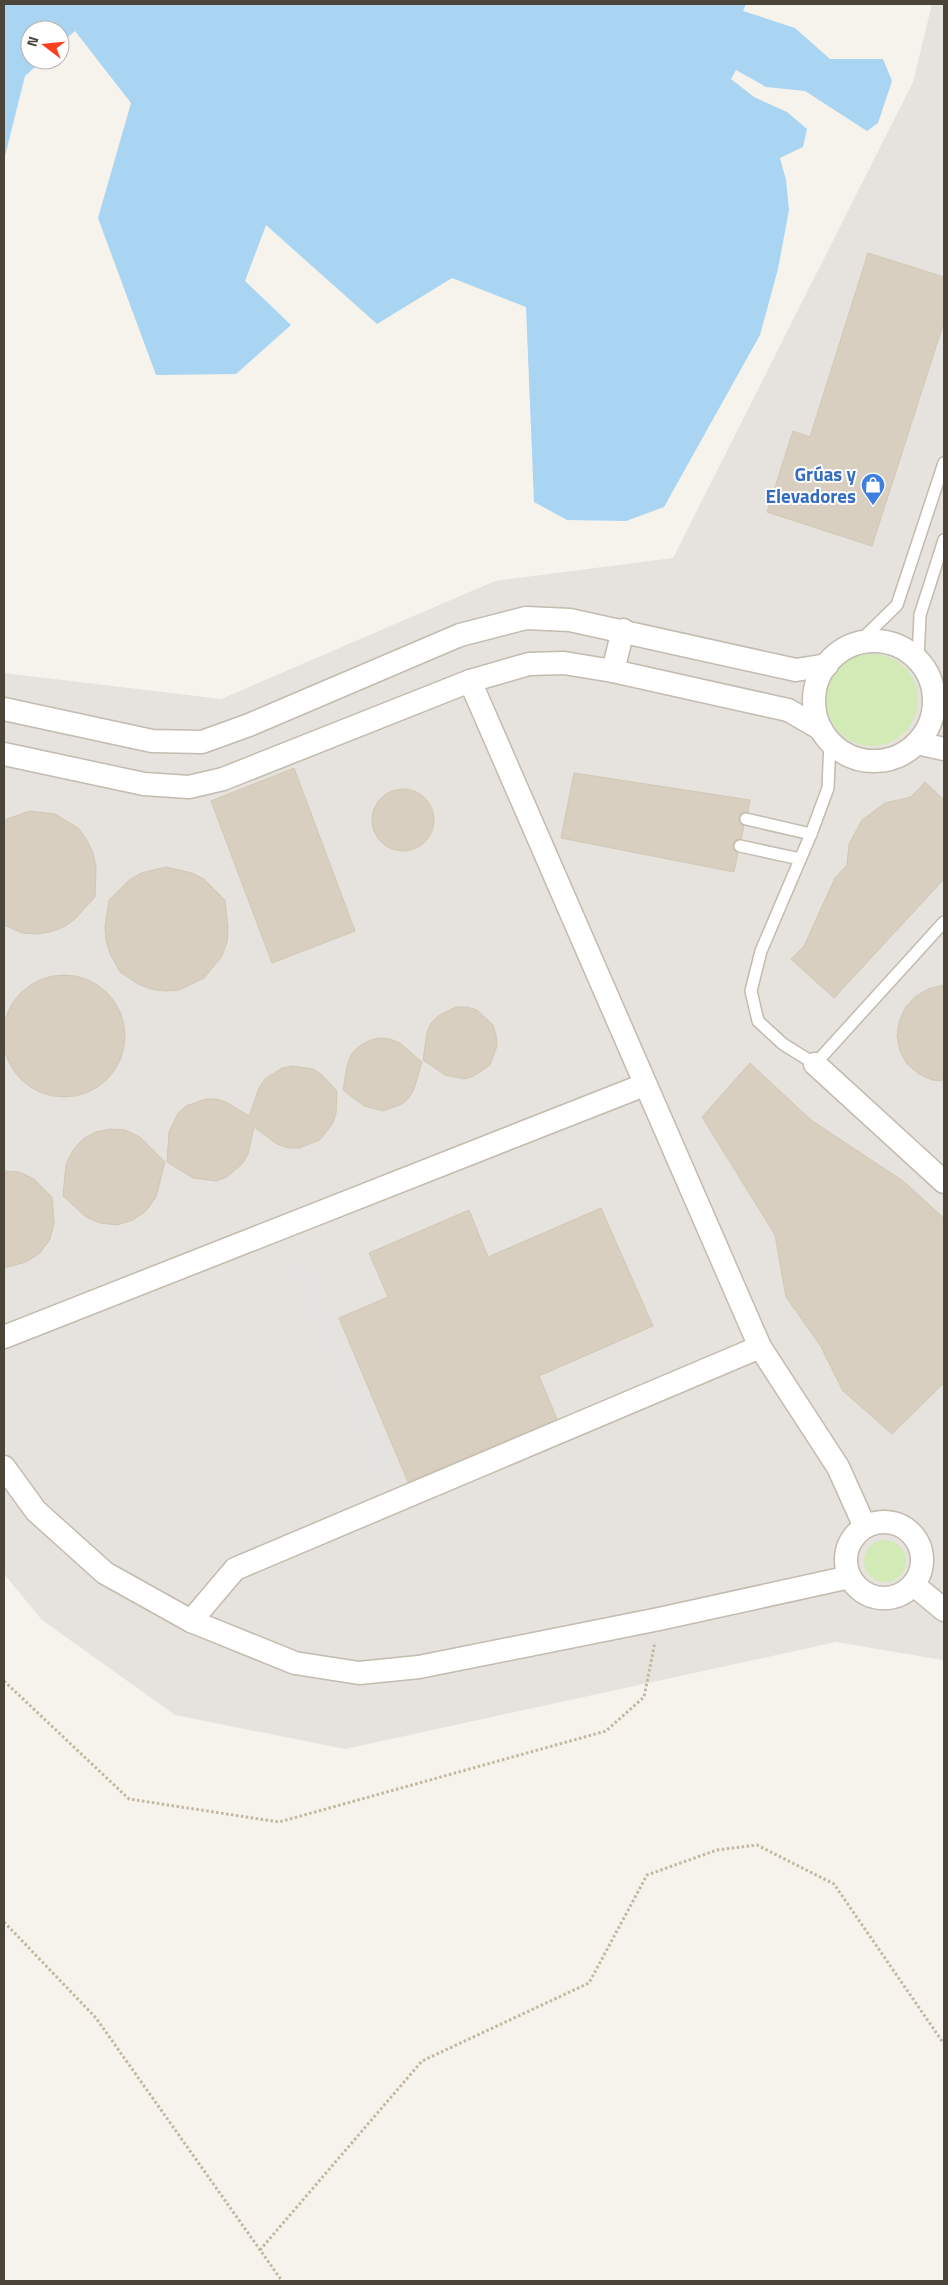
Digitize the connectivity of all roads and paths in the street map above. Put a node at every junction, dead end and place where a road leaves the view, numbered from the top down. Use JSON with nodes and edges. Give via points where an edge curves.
{"nodes":[{"id":1,"x":944,"y":463,"type":"edge"},
{"id":2,"x":944,"y":540,"type":"edge"},
{"id":3,"x":623,"y":630,"type":"junction"},
{"id":4,"x":858,"y":643,"type":"junction"},
{"id":5,"x":918,"y":660,"type":"junction"},
{"id":6,"x":826,"y":665,"type":"junction"},
{"id":7,"x":613,"y":671,"type":"junction"},
{"id":8,"x":470,"y":682,"type":"junction"},
{"id":9,"x":939,"y":694,"type":"edge"},
{"id":10,"x":4,"y":709,"type":"edge"},
{"id":11,"x":826,"y":735,"type":"junction"},
{"id":12,"x":917,"y":743,"type":"junction"},
{"id":13,"x":944,"y":749,"type":"edge"},
{"id":14,"x":4,"y":754,"type":"edge"},
{"id":15,"x":746,"y":819,"type":"dead end"},
{"id":16,"x":811,"y":834,"type":"junction"},
{"id":17,"x":740,"y":846,"type":"dead end"},
{"id":18,"x":800,"y":859,"type":"junction"},
{"id":19,"x":944,"y":922,"type":"edge"},
{"id":20,"x":815,"y":1064,"type":"junction"},
{"id":21,"x":644,"y":1085,"type":"junction"},
{"id":22,"x":944,"y":1182,"type":"edge"},
{"id":23,"x":4,"y":1338,"type":"edge"},
{"id":24,"x":760,"y":1347,"type":"junction"},
{"id":25,"x":4,"y":1467,"type":"edge"},
{"id":26,"x":865,"y":1527,"type":"junction"},
{"id":27,"x":850,"y":1577,"type":"junction"},
{"id":28,"x":914,"y":1585,"type":"junction"},
{"id":29,"x":944,"y":1610,"type":"edge"},
{"id":30,"x":660,"y":1619,"type":"junction"},
{"id":31,"x":191,"y":1621,"type":"junction"},
{"id":32,"x":4,"y":1681,"type":"edge"},
{"id":33,"x":4,"y":1922,"type":"edge"},
{"id":34,"x":944,"y":2044,"type":"edge"},
{"id":35,"x":260,"y":2250,"type":"junction"},
{"id":36,"x":282,"y":2281,"type":"edge"}],
"edges":[{"from":1,"to":4,"type":"lane","via":[[897,605]]},
{"from":2,"to":5,"type":"lane","via":[[920,615]]},
{"from":3,"to":6,"type":"street","via":[[796,670]]},
{"from":3,"to":7,"type":"street"},
{"from":3,"to":10,"type":"street","via":[[570,620],[526,618],[460,635],[250,725],[202,742],[152,740]]},
{"from":4,"to":5,"type":"street","via":[[890,643]]},
{"from":4,"to":6,"type":"street","via":[[840,652]]},
{"from":5,"to":9,"type":"street"},
{"from":6,"to":11,"type":"street","via":[[814,696],[816,713]]},
{"from":7,"to":8,"type":"street","via":[[564,663],[529,664]]},
{"from":7,"to":11,"type":"street","via":[[788,710]]},
{"from":8,"to":14,"type":"street","via":[[223,779],[189,786],[144,784]]},
{"from":8,"to":21,"type":"street"},
{"from":9,"to":12,"type":"street","via":[[928,727]]},
{"from":11,"to":12,"type":"street","via":[[845,754],[863,760],[883,761]]},
{"from":11,"to":16,"type":"lane","via":[[828,788]]},
{"from":12,"to":13,"type":"street"},
{"from":15,"to":16,"type":"lane"},
{"from":16,"to":18,"type":"lane"},
{"from":17,"to":18,"type":"lane"},
{"from":18,"to":20,"type":"lane","via":[[762,951],[752,990],[758,1021],[783,1044]]},
{"from":19,"to":20,"type":"lane"},
{"from":20,"to":22,"type":"street"},
{"from":21,"to":23,"type":"street"},
{"from":21,"to":24,"type":"street"},
{"from":24,"to":26,"type":"street","via":[[838,1467]]},
{"from":24,"to":31,"type":"street","via":[[235,1569]]},
{"from":25,"to":31,"type":"street","via":[[36,1511],[105,1573]]},
{"from":26,"to":27,"type":"street","via":[[856,1534],[846,1555]]},
{"from":26,"to":28,"type":"street","via":[[888,1522],[909,1531],[917,1540],[922,1551],[921,1569]]},
{"from":27,"to":28,"type":"street","via":[[857,1588],[879,1599],[892,1598]]},
{"from":27,"to":30,"type":"street"},
{"from":28,"to":29,"type":"street"},
{"from":30,"to":31,"type":"street","via":[[419,1667],[359,1673],[295,1663]]},
{"from":30,"to":32,"type":"path","via":[[644,1697],[606,1731],[278,1822],[128,1799]]},
{"from":33,"to":35,"type":"path","via":[[96,2018]]},
{"from":34,"to":35,"type":"path","via":[[834,1884],[757,1845],[717,1850],[647,1875],[589,1983],[422,2061]]},
{"from":35,"to":36,"type":"path"}]}
